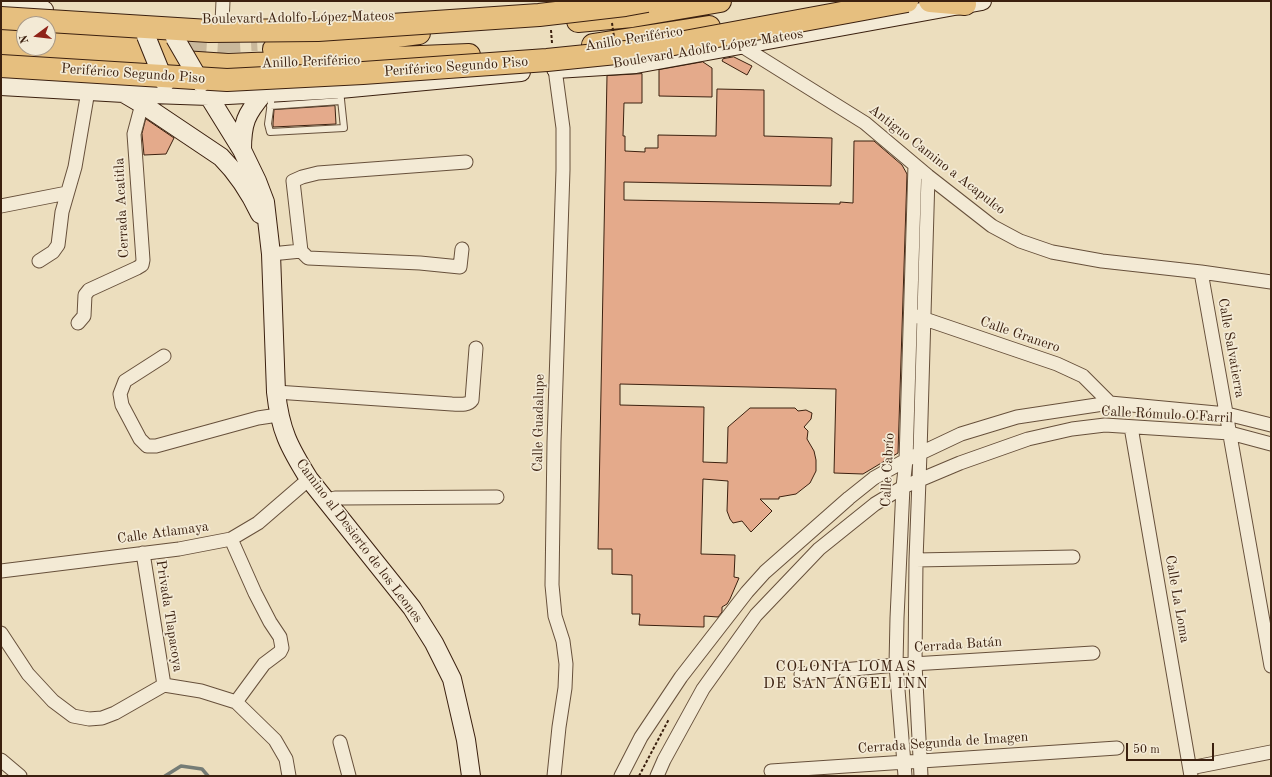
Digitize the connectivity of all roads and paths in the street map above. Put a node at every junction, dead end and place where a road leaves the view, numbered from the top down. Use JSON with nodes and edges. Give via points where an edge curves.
{"nodes":[{"id":1,"x":223,"y":1,"type":"edge"},
{"id":2,"x":596,"y":1,"type":"edge"},
{"id":3,"x":647,"y":1,"type":"edge"},
{"id":4,"x":720,"y":1,"type":"edge"},
{"id":5,"x":857,"y":1,"type":"edge"},
{"id":6,"x":907,"y":1,"type":"edge"},
{"id":7,"x":930,"y":1,"type":"edge"},
{"id":8,"x":973,"y":2,"type":"edge"},
{"id":9,"x":1,"y":7,"type":"edge"},
{"id":10,"x":139,"y":17,"type":"junction"},
{"id":11,"x":611,"y":17,"type":"dead end"},
{"id":12,"x":1,"y":18,"type":"edge"},
{"id":13,"x":164,"y":19,"type":"junction"},
{"id":14,"x":222,"y":22,"type":"junction"},
{"id":15,"x":550,"y":26,"type":"dead end"},
{"id":16,"x":1,"y":32,"type":"edge"},
{"id":17,"x":16,"y":33,"type":"edge"},
{"id":18,"x":397,"y":35,"type":"junction"},
{"id":19,"x":368,"y":36,"type":"dead end"},
{"id":20,"x":56,"y":37,"type":"edge"},
{"id":21,"x":615,"y":38,"type":"dead end"},
{"id":22,"x":740,"y":45,"type":"junction"},
{"id":23,"x":1,"y":50,"type":"edge"},
{"id":24,"x":548,"y":51,"type":"junction"},
{"id":25,"x":512,"y":58,"type":"dead end"},
{"id":26,"x":1,"y":66,"type":"edge"},
{"id":27,"x":555,"y":70,"type":"junction"},
{"id":28,"x":1,"y":86,"type":"edge"},
{"id":29,"x":167,"y":89,"type":"junction"},
{"id":30,"x":205,"y":90,"type":"junction"},
{"id":31,"x":88,"y":91,"type":"junction"},
{"id":32,"x":124,"y":93,"type":"junction"},
{"id":33,"x":341,"y":95,"type":"junction"},
{"id":34,"x":269,"y":98,"type":"junction"},
{"id":35,"x":142,"y":104,"type":"junction"},
{"id":36,"x":242,"y":150,"type":"junction"},
{"id":37,"x":466,"y":162,"type":"dead end"},
{"id":38,"x":915,"y":165,"type":"junction"},
{"id":39,"x":928,"y":176,"type":"junction"},
{"id":40,"x":67,"y":193,"type":"junction"},
{"id":41,"x":1,"y":206,"type":"edge"},
{"id":42,"x":267,"y":228,"type":"junction"},
{"id":43,"x":462,"y":249,"type":"dead end"},
{"id":44,"x":301,"y":251,"type":"junction"},
{"id":45,"x":271,"y":254,"type":"junction"},
{"id":46,"x":39,"y":261,"type":"dead end"},
{"id":47,"x":1201,"y":272,"type":"junction"},
{"id":48,"x":1271,"y":282,"type":"edge"},
{"id":49,"x":911,"y":314,"type":"junction"},
{"id":50,"x":924,"y":318,"type":"junction"},
{"id":51,"x":78,"y":323,"type":"dead end"},
{"id":52,"x":476,"y":348,"type":"dead end"},
{"id":53,"x":164,"y":356,"type":"dead end"},
{"id":54,"x":276,"y":392,"type":"junction"},
{"id":55,"x":1110,"y":403,"type":"junction"},
{"id":56,"x":278,"y":414,"type":"junction"},
{"id":57,"x":1227,"y":414,"type":"junction"},
{"id":58,"x":1271,"y":425,"type":"edge"},
{"id":59,"x":1131,"y":427,"type":"junction"},
{"id":60,"x":1230,"y":433,"type":"junction"},
{"id":61,"x":1271,"y":444,"type":"edge"},
{"id":62,"x":920,"y":452,"type":"junction"},
{"id":63,"x":906,"y":460,"type":"junction"},
{"id":64,"x":309,"y":479,"type":"junction"},
{"id":65,"x":919,"y":480,"type":"junction"},
{"id":66,"x":903,"y":488,"type":"junction"},
{"id":67,"x":497,"y":497,"type":"dead end"},
{"id":68,"x":326,"y":501,"type":"junction"},
{"id":69,"x":231,"y":539,"type":"junction"},
{"id":70,"x":143,"y":553,"type":"junction"},
{"id":71,"x":1073,"y":557,"type":"dead end"},
{"id":72,"x":916,"y":560,"type":"junction"},
{"id":73,"x":1,"y":571,"type":"edge"},
{"id":74,"x":1,"y":633,"type":"edge"},
{"id":75,"x":1093,"y":653,"type":"dead end"},
{"id":76,"x":915,"y":664,"type":"junction"},
{"id":77,"x":896,"y":665,"type":"junction"},
{"id":78,"x":1271,"y":666,"type":"edge"},
{"id":79,"x":801,"y":674,"type":"dead end"},
{"id":80,"x":164,"y":685,"type":"junction"},
{"id":81,"x":236,"y":702,"type":"junction"},
{"id":82,"x":340,"y":742,"type":"dead end"},
{"id":83,"x":1118,"y":748,"type":"dead end"},
{"id":84,"x":1271,"y":752,"type":"edge"},
{"id":85,"x":1,"y":760,"type":"edge"},
{"id":86,"x":920,"y":761,"type":"junction"},
{"id":87,"x":903,"y":762,"type":"junction"},
{"id":88,"x":771,"y":771,"type":"dead end"},
{"id":89,"x":1191,"y":772,"type":"edge"},
{"id":90,"x":20,"y":776,"type":"edge"},
{"id":91,"x":289,"y":776,"type":"edge"},
{"id":92,"x":350,"y":776,"type":"edge"},
{"id":93,"x":472,"y":776,"type":"edge"},
{"id":94,"x":554,"y":776,"type":"edge"},
{"id":95,"x":621,"y":776,"type":"edge"},
{"id":96,"x":657,"y":776,"type":"edge"},
{"id":97,"x":904,"y":776,"type":"edge"},
{"id":98,"x":921,"y":776,"type":"edge"}],
"edges":[{"from":1,"to":14,"type":"street"},
{"from":2,"to":14,"type":"main road","name":"Boulevard Adolfo López Mateos","via":[[549,8]]},
{"from":3,"to":12,"type":"highway","bridge":true,"via":[[539,15],[318,30],[209,32]]},
{"from":4,"to":18,"type":"highway","name":"Anillo Periférico","via":[[632,16]]},
{"from":5,"to":24,"type":"highway","name":"Anillo Periférico","via":[[636,39]]},
{"from":6,"to":26,"type":"highway","name":"Periférico Segundo Piso","bridge":true,"via":[[636,51],[531,62],[363,74],[227,80]]},
{"from":7,"to":8,"type":"highway"},
{"from":8,"to":22,"type":"main road","name":"Boulevard Adolfo López Mateos"},
{"from":9,"to":10,"type":"main road","name":"Boulevard Adolfo López Mateos"},
{"from":10,"to":13,"type":"main road","name":"Boulevard Adolfo López Mateos"},
{"from":10,"to":29,"type":"main road","bridge":true},
{"from":11,"to":21,"type":"path","bridge":true},
{"from":13,"to":14,"type":"main road","name":"Boulevard Adolfo López Mateos"},
{"from":13,"to":30,"type":"main road","name":"Camino al Desierto de los Leones","bridge":true},
{"from":15,"to":24,"type":"path","bridge":true},
{"from":16,"to":17,"type":"highway"},
{"from":18,"to":19,"type":"highway"},
{"from":18,"to":20,"type":"highway","name":"Anillo Periférico","via":[[320,46],[230,51]]},
{"from":22,"to":27,"type":"main road","name":"Boulevard Adolfo López Mateos","via":[[636,64]]},
{"from":22,"to":38,"type":"street","name":"Antiguo Camino a Acapulco","via":[[865,123]]},
{"from":23,"to":24,"type":"highway","name":"Anillo Periférico","via":[[228,65]]},
{"from":24,"to":25,"type":"highway"},
{"from":27,"to":33,"type":"main road","name":"Boulevard Adolfo López Mateos"},
{"from":27,"to":94,"type":"street","name":"Calle Guadalupe","via":[[563,128],[563,170],[554,434],[552,585],[555,616],[563,641],[566,688]]},
{"from":28,"to":31,"type":"main road","name":"Boulevard Adolfo López Mateos"},
{"from":29,"to":30,"type":"main road","name":"Boulevard Adolfo López Mateos"},
{"from":29,"to":32,"type":"main road","name":"Boulevard Adolfo López Mateos"},
{"from":30,"to":34,"type":"main road","name":"Boulevard Adolfo López Mateos"},
{"from":30,"to":36,"type":"main road","name":"Camino al Desierto de los Leones"},
{"from":31,"to":32,"type":"main road","name":"Boulevard Adolfo López Mateos"},
{"from":31,"to":40,"type":"street","via":[[75,167]]},
{"from":32,"to":35,"type":"main road","name":"Camino al Desierto de los Leones"},
{"from":33,"to":34,"type":"main road","name":"Boulevard Adolfo López Mateos"},
{"from":33,"to":34,"type":"lane","via":[[344,128],[270,132]]},
{"from":34,"to":36,"type":"main road","via":[[251,108],[242,133]]},
{"from":35,"to":42,"type":"main road","name":"Camino al Desierto de los Leones","via":[[221,157],[243,184]]},
{"from":35,"to":51,"type":"street","name":"Cerrada Acatitla","via":[[134,134],[142,265],[89,290],[84,295],[84,316]]},
{"from":36,"to":42,"type":"main road","name":"Camino al Desierto de los Leones","via":[[258,181],[265,202]]},
{"from":37,"to":44,"type":"street","via":[[318,173],[293,181]]},
{"from":38,"to":39,"type":"street","name":"Antiguo Camino a Acapulco"},
{"from":38,"to":49,"type":"street","name":"Calle Cabrío"},
{"from":39,"to":47,"type":"street","name":"Antiguo Camino a Acapulco","via":[[992,226],[1039,248],[1102,261]]},
{"from":39,"to":50,"type":"street"},
{"from":40,"to":41,"type":"street"},
{"from":40,"to":46,"type":"street","via":[[58,245],[53,252]]},
{"from":42,"to":45,"type":"main road","name":"Camino al Desierto de los Leones"},
{"from":43,"to":44,"type":"street","via":[[460,267],[308,258]]},
{"from":44,"to":45,"type":"street"},
{"from":45,"to":54,"type":"main road","name":"Camino al Desierto de los Leones"},
{"from":47,"to":48,"type":"street","name":"Antiguo Camino a Acapulco"},
{"from":47,"to":57,"type":"street","name":"Calle Salvatierra"},
{"from":49,"to":50,"type":"street","name":"Calle Granero"},
{"from":49,"to":63,"type":"street","name":"Calle Cabrío"},
{"from":50,"to":55,"type":"street","name":"Calle Granero","via":[[1057,364],[1083,376]]},
{"from":50,"to":62,"type":"street"},
{"from":52,"to":54,"type":"street","via":[[472,400],[466,404]]},
{"from":53,"to":56,"type":"street","via":[[125,381],[120,394],[122,405],[140,439],[147,446],[156,446]]},
{"from":54,"to":56,"type":"main road","name":"Camino al Desierto de los Leones"},
{"from":55,"to":57,"type":"street","name":"Calle Rómulo O'Farril"},
{"from":55,"to":62,"type":"street","name":"Calle Rómulo O'Farril","via":[[1017,417],[961,434]]},
{"from":56,"to":64,"type":"main road","name":"Camino al Desierto de los Leones","via":[[294,456]]},
{"from":57,"to":58,"type":"street","name":"Calle Rómulo O'Farril"},
{"from":57,"to":60,"type":"street","name":"Calle Salvatierra"},
{"from":59,"to":60,"type":"street","name":"Calle Rómulo O'Farril"},
{"from":59,"to":65,"type":"street","name":"Calle Rómulo O'Farril","via":[[1105,425],[1028,439]]},
{"from":59,"to":89,"type":"street","name":"Calle La Loma"},
{"from":60,"to":61,"type":"street","name":"Calle Rómulo O'Farril"},
{"from":60,"to":78,"type":"street","name":"Calle Salvatierra"},
{"from":62,"to":63,"type":"street","name":"Calle Rómulo O'Farril"},
{"from":62,"to":65,"type":"street"},
{"from":63,"to":66,"type":"street","name":"Calle Cabrío"},
{"from":63,"to":95,"type":"street","via":[[874,478],[849,498],[746,592],[681,677],[641,737]]},
{"from":64,"to":68,"type":"main road","name":"Camino al Desierto de los Leones"},
{"from":64,"to":69,"type":"street","name":"Calle Atlamaya","via":[[258,523]]},
{"from":65,"to":66,"type":"street","name":"Calle Rómulo O'Farril"},
{"from":65,"to":72,"type":"street"},
{"from":66,"to":77,"type":"street","name":"Calle Cabrío"},
{"from":66,"to":96,"type":"street","name":"Calle Rómulo O'Farril","via":[[875,504],[819,549],[756,614],[703,689]]},
{"from":67,"to":68,"type":"street","via":[[335,498]]},
{"from":68,"to":93,"type":"main road","name":"Camino al Desierto de los Leones","via":[[412,608],[434,643],[452,679]]},
{"from":69,"to":70,"type":"street","name":"Calle Atlamaya"},
{"from":69,"to":81,"type":"street","via":[[255,593],[280,637],[282,648],[264,664]]},
{"from":70,"to":73,"type":"street","name":"Calle Atlamaya"},
{"from":70,"to":80,"type":"street","name":"Privada Tlapacoya"},
{"from":71,"to":72,"type":"street"},
{"from":72,"to":76,"type":"street"},
{"from":74,"to":80,"type":"street","via":[[28,674],[53,701],[73,716],[102,718]]},
{"from":75,"to":76,"type":"street","name":"Cerrada Batán"},
{"from":76,"to":77,"type":"street","name":"Cerrada Batán"},
{"from":76,"to":86,"type":"street"},
{"from":77,"to":79,"type":"street","name":"Cerrada Batán"},
{"from":77,"to":87,"type":"street","name":"Calle Cabrío"},
{"from":80,"to":81,"type":"street","via":[[201,691]]},
{"from":81,"to":91,"type":"street","via":[[275,740],[286,759]]},
{"from":82,"to":92,"type":"street"},
{"from":83,"to":86,"type":"street","name":"Cerrada Segunda de Imagen"},
{"from":84,"to":89,"type":"street"},
{"from":85,"to":90,"type":"street"},
{"from":86,"to":87,"type":"street","name":"Cerrada Segunda de Imagen"},
{"from":86,"to":98,"type":"street"},
{"from":87,"to":88,"type":"street","name":"Cerrada Segunda de Imagen"},
{"from":87,"to":97,"type":"street","name":"Calle Cabrío"}]}
